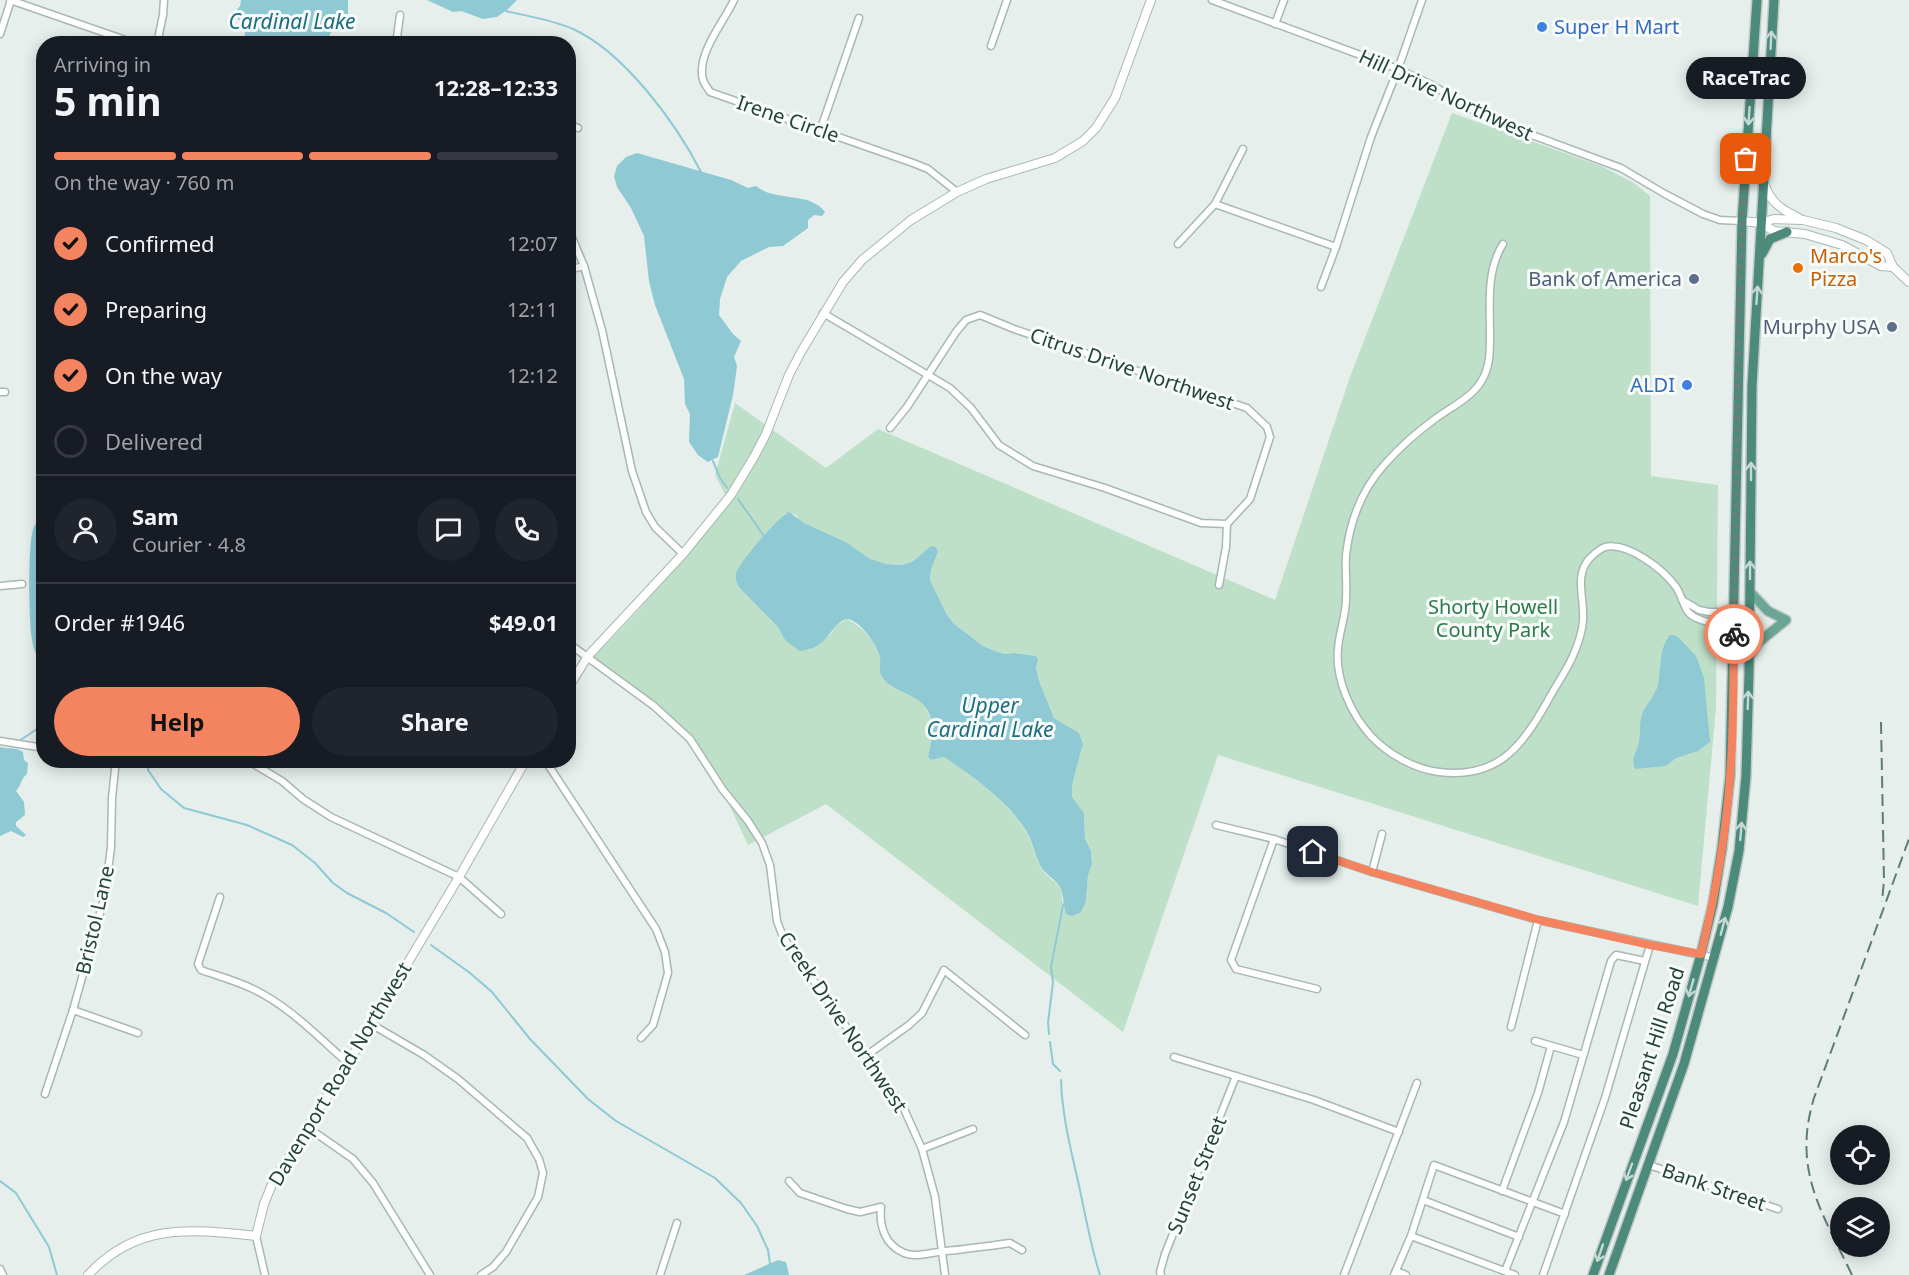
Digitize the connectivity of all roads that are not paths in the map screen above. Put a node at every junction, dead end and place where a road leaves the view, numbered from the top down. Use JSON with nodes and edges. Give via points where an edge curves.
{"nodes":[{"id":1,"x":10,"y":0,"type":"edge"},
{"id":2,"x":164,"y":0,"type":"edge"},
{"id":3,"x":734,"y":0,"type":"edge"},
{"id":4,"x":1007,"y":0,"type":"edge"},
{"id":5,"x":1150,"y":0,"type":"edge"},
{"id":6,"x":1212,"y":0,"type":"edge"},
{"id":7,"x":1284,"y":0,"type":"edge"},
{"id":8,"x":1422,"y":0,"type":"edge"},
{"id":9,"x":1756,"y":0,"type":"edge"},
{"id":10,"x":1774,"y":0,"type":"edge"},
{"id":11,"x":400,"y":15,"type":"dead end"},
{"id":12,"x":859,"y":18,"type":"dead end"},
{"id":13,"x":1275,"y":24,"type":"junction"},
{"id":14,"x":0,"y":34,"type":"edge"},
{"id":15,"x":114,"y":36,"type":"edge"},
{"id":16,"x":159,"y":36,"type":"edge"},
{"id":17,"x":397,"y":36,"type":"edge"},
{"id":18,"x":991,"y":46,"type":"dead end"},
{"id":19,"x":1398,"y":69,"type":"junction"},
{"id":20,"x":820,"y":131,"type":"junction"},
{"id":21,"x":1243,"y":149,"type":"dead end"},
{"id":22,"x":1763,"y":182,"type":"junction"},
{"id":23,"x":957,"y":192,"type":"junction"},
{"id":24,"x":1215,"y":204,"type":"junction"},
{"id":25,"x":1803,"y":220,"type":"junction"},
{"id":26,"x":1742,"y":221,"type":"junction"},
{"id":27,"x":1761,"y":223,"type":"junction"},
{"id":28,"x":1786,"y":232,"type":"junction"},
{"id":29,"x":1178,"y":244,"type":"dead end"},
{"id":30,"x":1503,"y":244,"type":"dead end"},
{"id":31,"x":576,"y":247,"type":"edge"},
{"id":32,"x":1336,"y":247,"type":"junction"},
{"id":33,"x":1759,"y":258,"type":"junction"},
{"id":34,"x":584,"y":266,"type":"junction"},
{"id":35,"x":1893,"y":267,"type":"junction"},
{"id":36,"x":576,"y":268,"type":"edge"},
{"id":37,"x":1909,"y":282,"type":"edge"},
{"id":38,"x":1321,"y":287,"type":"dead end"},
{"id":39,"x":823,"y":314,"type":"junction"},
{"id":40,"x":929,"y":375,"type":"junction"},
{"id":41,"x":890,"y":428,"type":"dead end"},
{"id":42,"x":1227,"y":524,"type":"junction"},
{"id":43,"x":683,"y":554,"type":"junction"},
{"id":44,"x":22,"y":584,"type":"dead end"},
{"id":45,"x":1219,"y":585,"type":"dead end"},
{"id":46,"x":0,"y":586,"type":"edge"},
{"id":47,"x":1750,"y":592,"type":"junction"},
{"id":48,"x":1683,"y":601,"type":"junction"},
{"id":49,"x":1735,"y":618,"type":"junction"},
{"id":50,"x":576,"y":648,"type":"edge"},
{"id":51,"x":588,"y":656,"type":"junction"},
{"id":52,"x":1749,"y":657,"type":"junction"},
{"id":53,"x":576,"y":675,"type":"edge"},
{"id":54,"x":0,"y":741,"type":"edge"},
{"id":55,"x":36,"y":747,"type":"edge"},
{"id":56,"x":115,"y":768,"type":"edge"},
{"id":57,"x":261,"y":768,"type":"edge"},
{"id":58,"x":521,"y":768,"type":"edge"},
{"id":59,"x":550,"y":768,"type":"edge"},
{"id":60,"x":1216,"y":825,"type":"dead end"},
{"id":61,"x":1382,"y":834,"type":"dead end"},
{"id":62,"x":1274,"y":839,"type":"junction"},
{"id":63,"x":1372,"y":872,"type":"junction"},
{"id":64,"x":459,"y":877,"type":"junction"},
{"id":65,"x":220,"y":897,"type":"dead end"},
{"id":66,"x":501,"y":914,"type":"dead end"},
{"id":67,"x":1539,"y":920,"type":"junction"},
{"id":68,"x":1650,"y":945,"type":"junction"},
{"id":69,"x":1701,"y":954,"type":"junction"},
{"id":70,"x":1715,"y":958,"type":"junction"},
{"id":71,"x":1644,"y":961,"type":"junction"},
{"id":72,"x":1317,"y":989,"type":"dead end"},
{"id":73,"x":73,"y":1010,"type":"junction"},
{"id":74,"x":371,"y":1024,"type":"junction"},
{"id":75,"x":1511,"y":1027,"type":"dead end"},
{"id":76,"x":138,"y":1033,"type":"dead end"},
{"id":77,"x":1025,"y":1035,"type":"dead end"},
{"id":78,"x":641,"y":1038,"type":"dead end"},
{"id":79,"x":1535,"y":1041,"type":"dead end"},
{"id":80,"x":1551,"y":1046,"type":"junction"},
{"id":81,"x":867,"y":1055,"type":"junction"},
{"id":82,"x":1584,"y":1055,"type":"junction"},
{"id":83,"x":1173,"y":1057,"type":"dead end"},
{"id":84,"x":348,"y":1063,"type":"junction"},
{"id":85,"x":1236,"y":1076,"type":"junction"},
{"id":86,"x":1417,"y":1083,"type":"dead end"},
{"id":87,"x":45,"y":1094,"type":"dead end"},
{"id":88,"x":307,"y":1127,"type":"junction"},
{"id":89,"x":973,"y":1129,"type":"dead end"},
{"id":90,"x":1399,"y":1132,"type":"junction"},
{"id":91,"x":922,"y":1149,"type":"junction"},
{"id":92,"x":1649,"y":1165,"type":"junction"},
{"id":93,"x":789,"y":1181,"type":"dead end"},
{"id":94,"x":1502,"y":1191,"type":"junction"},
{"id":95,"x":1422,"y":1200,"type":"junction"},
{"id":96,"x":1533,"y":1203,"type":"junction"},
{"id":97,"x":1778,"y":1209,"type":"dead end"},
{"id":98,"x":1565,"y":1214,"type":"junction"},
{"id":99,"x":676,"y":1223,"type":"dead end"},
{"id":100,"x":256,"y":1236,"type":"junction"},
{"id":101,"x":1411,"y":1236,"type":"junction"},
{"id":102,"x":1519,"y":1237,"type":"junction"},
{"id":103,"x":1022,"y":1250,"type":"dead end"},
{"id":104,"x":943,"y":1251,"type":"junction"},
{"id":105,"x":0,"y":1269,"type":"edge"},
{"id":106,"x":1505,"y":1271,"type":"junction"},
{"id":107,"x":1395,"y":1273,"type":"edge"},
{"id":108,"x":3,"y":1275,"type":"edge"},
{"id":109,"x":88,"y":1275,"type":"edge"},
{"id":110,"x":265,"y":1275,"type":"edge"},
{"id":111,"x":430,"y":1275,"type":"edge"},
{"id":112,"x":481,"y":1275,"type":"edge"},
{"id":113,"x":660,"y":1275,"type":"edge"},
{"id":114,"x":945,"y":1275,"type":"edge"},
{"id":115,"x":1161,"y":1275,"type":"edge"},
{"id":116,"x":1344,"y":1275,"type":"edge"},
{"id":117,"x":1406,"y":1275,"type":"edge"},
{"id":118,"x":1515,"y":1275,"type":"edge"},
{"id":119,"x":1543,"y":1275,"type":"edge"},
{"id":120,"x":1593,"y":1275,"type":"edge"},
{"id":121,"x":1609,"y":1275,"type":"edge"}],
"edges":[{"from":1,"to":14,"type":"street"},
{"from":1,"to":15,"type":"street"},
{"from":2,"to":16,"type":"street"},
{"from":3,"to":20,"type":"street","name":"Irene Circle","via":[[710,43],[701,68],[703,82],[710,92]]},
{"from":4,"to":18,"type":"street"},
{"from":5,"to":23,"type":"street","via":[[1115,98],[1083,141],[1055,158]]},
{"from":6,"to":13,"type":"street","name":"Hill Drive Northwest"},
{"from":7,"to":13,"type":"street"},
{"from":8,"to":19,"type":"street"},
{"from":9,"to":26,"type":"highway","name":"Pleasant Hill Road","one_way":true},
{"from":22,"to":10,"type":"highway","name":"Pleasant Hill Road","one_way":true},
{"from":11,"to":17,"type":"street"},
{"from":12,"to":20,"type":"street"},
{"from":13,"to":19,"type":"street","name":"Hill Drive Northwest"},
{"from":19,"to":26,"type":"street","name":"Hill Drive Northwest","via":[[1486,117],[1621,168],[1703,214]]},
{"from":19,"to":32,"type":"street","via":[[1371,137]]},
{"from":20,"to":23,"type":"street","name":"Irene Circle","via":[[928,169]]},
{"from":21,"to":24,"type":"street"},
{"from":22,"to":25,"type":"street","via":[[1774,203]]},
{"from":22,"to":27,"type":"highway","name":"Pleasant Hill Road"},
{"from":23,"to":39,"type":"street","via":[[911,220],[861,260]]},
{"from":24,"to":29,"type":"street"},
{"from":24,"to":32,"type":"street"},
{"from":25,"to":27,"type":"street","via":[[1774,219]]},
{"from":25,"to":35,"type":"street","via":[[1866,240],[1887,253]]},
{"from":26,"to":27,"type":"street"},
{"from":26,"to":49,"type":"highway","name":"Pleasant Hill Road"},
{"from":27,"to":28,"type":"street","via":[[1774,231]]},
{"from":27,"to":33,"type":"highway","name":"Pleasant Hill Road"},
{"from":28,"to":33,"type":"highway","via":[[1770,239]]},
{"from":28,"to":35,"type":"street","via":[[1842,245],[1881,266]]},
{"from":30,"to":48,"type":"street","via":[[1492,267],[1489,360],[1482,381],[1395,453],[1375,476],[1357,507],[1346,556],[1346,609],[1338,651],[1342,681],[1352,708],[1381,746],[1406,761],[1435,772],[1476,771],[1498,763],[1519,746],[1572,659],[1583,621],[1582,569],[1596,552],[1606,547],[1638,554],[1670,580]]},
{"from":31,"to":34,"type":"street"},
{"from":32,"to":38,"type":"street"},
{"from":47,"to":33,"type":"highway","name":"Pleasant Hill Road","one_way":true,"via":[[1752,386]]},
{"from":34,"to":36,"type":"street"},
{"from":34,"to":43,"type":"street","via":[[632,471],[646,512],[655,527]]},
{"from":35,"to":37,"type":"street"},
{"from":39,"to":40,"type":"street"},
{"from":39,"to":43,"type":"street","via":[[789,375],[749,466]]},
{"from":40,"to":41,"type":"street"},
{"from":40,"to":42,"type":"street","via":[[971,408],[999,445],[1033,466],[1201,523]]},
{"from":40,"to":42,"type":"street","name":"Citrus Drive Northwest","via":[[966,320],[980,315],[1247,408],[1267,427],[1270,437],[1250,499]]},
{"from":42,"to":45,"type":"street"},
{"from":43,"to":51,"type":"street"},
{"from":44,"to":46,"type":"street"},
{"from":47,"to":52,"type":"highway","name":"Pleasant Hill Road"},
{"from":47,"to":52,"type":"main road","via":[[1768,611],[1786,620],[1759,642]]},
{"from":48,"to":49,"type":"street","via":[[1699,610]]},
{"from":48,"to":49,"type":"street","via":[[1688,612],[1698,619],[1718,624]]},
{"from":49,"to":69,"type":"highway","name":"Pleasant Hill Road","via":[[1730,776],[1721,859]]},
{"from":50,"to":51,"type":"street","name":"Creek Drive Northwest"},
{"from":51,"to":53,"type":"street"},
{"from":51,"to":81,"type":"street","name":"Creek Drive Northwest","via":[[690,739],[748,821],[771,865],[777,921],[783,936]]},
{"from":70,"to":52,"type":"highway","name":"Pleasant Hill Road","one_way":true,"via":[[1739,851],[1746,777]]},
{"from":54,"to":55,"type":"street"},
{"from":56,"to":73,"type":"street","name":"Bristol Lane","via":[[105,895]]},
{"from":57,"to":64,"type":"street","via":[[331,817]]},
{"from":58,"to":64,"type":"street","name":"Davenport Road Northwest"},
{"from":59,"to":78,"type":"street","via":[[656,929],[665,952],[668,973],[662,997],[653,1025]]},
{"from":60,"to":62,"type":"street"},
{"from":61,"to":63,"type":"street"},
{"from":62,"to":63,"type":"street"},
{"from":62,"to":72,"type":"street","via":[[1231,960],[1236,969]]},
{"from":63,"to":67,"type":"street"},
{"from":64,"to":66,"type":"street"},
{"from":64,"to":74,"type":"street","name":"Davenport Road Northwest"},
{"from":65,"to":84,"type":"street","via":[[198,964],[201,970],[252,988],[276,1002]]},
{"from":67,"to":68,"type":"street"},
{"from":67,"to":75,"type":"street"},
{"from":68,"to":69,"type":"street"},
{"from":68,"to":71,"type":"street"},
{"from":69,"to":70,"type":"street"},
{"from":69,"to":120,"type":"highway","name":"Pleasant Hill Road","one_way":true,"via":[[1672,1054]]},
{"from":70,"to":92,"type":"highway","name":"Pleasant Hill Road"},
{"from":71,"to":82,"type":"street","via":[[1616,955],[1611,961]]},
{"from":71,"to":98,"type":"street","via":[[1605,1098]]},
{"from":73,"to":76,"type":"street"},
{"from":73,"to":87,"type":"street","name":"Bristol Lane"},
{"from":74,"to":84,"type":"street","name":"Davenport Road Northwest"},
{"from":74,"to":112,"type":"street","via":[[458,1079],[527,1138],[539,1159],[543,1173],[538,1197],[506,1252]]},
{"from":77,"to":81,"type":"street","via":[[944,970],[922,1013]]},
{"from":79,"to":80,"type":"street"},
{"from":80,"to":82,"type":"street"},
{"from":80,"to":94,"type":"street"},
{"from":81,"to":91,"type":"street","name":"Creek Drive Northwest","via":[[904,1109]]},
{"from":82,"to":96,"type":"street"},
{"from":83,"to":85,"type":"street"},
{"from":84,"to":88,"type":"street","name":"Davenport Road Northwest"},
{"from":85,"to":90,"type":"street"},
{"from":85,"to":115,"type":"street","name":"Sunset Street","via":[[1165,1254]]},
{"from":86,"to":90,"type":"street"},
{"from":88,"to":100,"type":"street","name":"Davenport Road Northwest","via":[[273,1182]]},
{"from":88,"to":111,"type":"street","via":[[353,1159],[373,1183]]},
{"from":89,"to":91,"type":"street"},
{"from":90,"to":116,"type":"street"},
{"from":91,"to":104,"type":"street","name":"Creek Drive Northwest","via":[[935,1197]]},
{"from":92,"to":97,"type":"street","name":"Bank Street"},
{"from":92,"to":121,"type":"highway","name":"Pleasant Hill Road"},
{"from":93,"to":104,"type":"street","via":[[800,1192],[847,1209],[860,1212],[881,1207],[883,1234],[905,1253]]},
{"from":94,"to":95,"type":"street","via":[[1434,1165]]},
{"from":94,"to":96,"type":"street"},
{"from":95,"to":101,"type":"street"},
{"from":95,"to":102,"type":"street"},
{"from":96,"to":98,"type":"street"},
{"from":96,"to":102,"type":"street"},
{"from":98,"to":119,"type":"street"},
{"from":99,"to":113,"type":"street"},
{"from":100,"to":109,"type":"street","via":[[194,1230],[152,1234],[118,1249]]},
{"from":100,"to":110,"type":"street"},
{"from":101,"to":106,"type":"street"},
{"from":101,"to":107,"type":"street"},
{"from":102,"to":106,"type":"street"},
{"from":103,"to":104,"type":"street","via":[[1010,1243]]},
{"from":104,"to":114,"type":"street","name":"Creek Drive Northwest"},
{"from":105,"to":108,"type":"street"},
{"from":106,"to":118,"type":"street"},
{"from":107,"to":117,"type":"street"}]}
